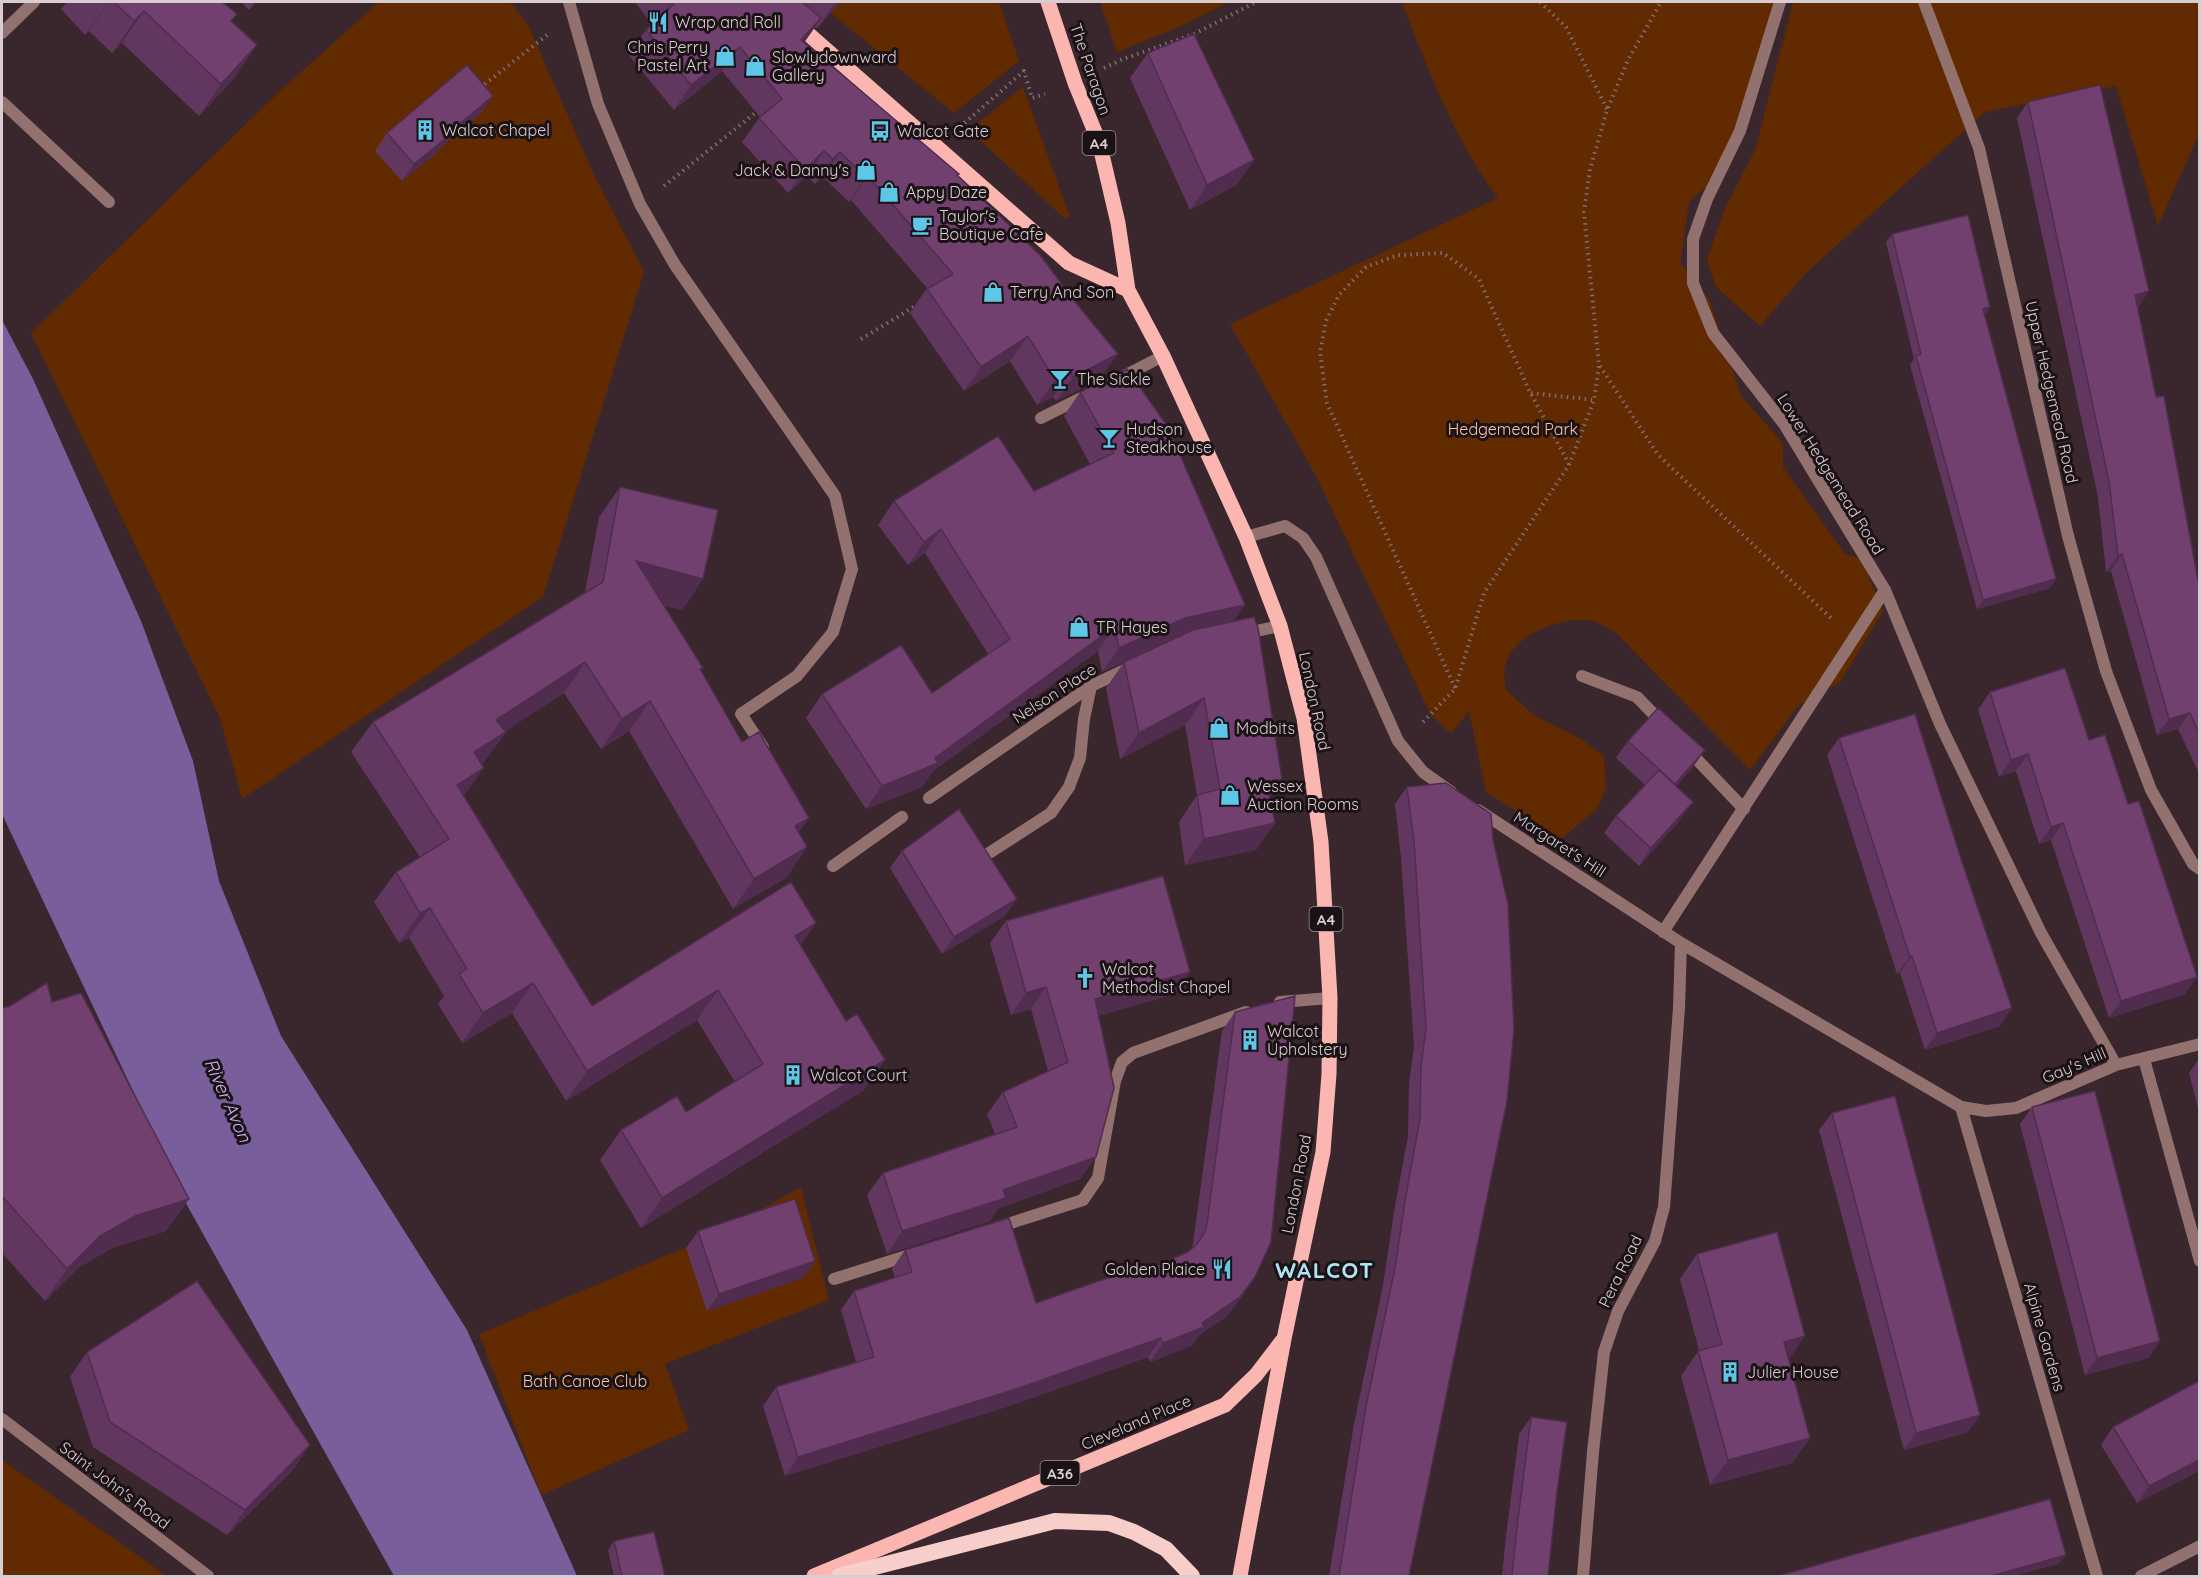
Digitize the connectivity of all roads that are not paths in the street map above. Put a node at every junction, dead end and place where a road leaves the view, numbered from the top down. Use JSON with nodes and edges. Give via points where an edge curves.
{"nodes":[{"id":1,"x":34,"y":2,"type":"edge"},
{"id":2,"x":569,"y":2,"type":"edge"},
{"id":3,"x":772,"y":2,"type":"edge"},
{"id":4,"x":1048,"y":2,"type":"edge"},
{"id":5,"x":1780,"y":2,"type":"edge"},
{"id":6,"x":1924,"y":2,"type":"edge"},
{"id":7,"x":2,"y":33,"type":"edge"},
{"id":8,"x":2,"y":102,"type":"edge"},
{"id":9,"x":109,"y":202,"type":"dead end"},
{"id":10,"x":1128,"y":290,"type":"junction"},
{"id":11,"x":1163,"y":357,"type":"junction"},
{"id":12,"x":1041,"y":418,"type":"dead end"},
{"id":13,"x":1246,"y":537,"type":"junction"},
{"id":14,"x":1885,"y":590,"type":"junction"},
{"id":15,"x":1280,"y":626,"type":"junction"},
{"id":16,"x":1226,"y":637,"type":"edge"},
{"id":17,"x":1141,"y":663,"type":"edge"},
{"id":18,"x":1582,"y":676,"type":"dead end"},
{"id":19,"x":1090,"y":686,"type":"junction"},
{"id":20,"x":773,"y":762,"type":"edge"},
{"id":21,"x":929,"y":798,"type":"edge"},
{"id":22,"x":1744,"y":808,"type":"junction"},
{"id":23,"x":902,"y":817,"type":"dead end"},
{"id":24,"x":986,"y":855,"type":"edge"},
{"id":25,"x":833,"y":866,"type":"dead end"},
{"id":26,"x":2199,"y":869,"type":"edge"},
{"id":27,"x":1663,"y":932,"type":"junction"},
{"id":28,"x":1681,"y":943,"type":"junction"},
{"id":29,"x":1330,"y":998,"type":"junction"},
{"id":30,"x":2199,"y":1044,"type":"edge"},
{"id":31,"x":2144,"y":1059,"type":"junction"},
{"id":32,"x":2116,"y":1065,"type":"junction"},
{"id":33,"x":1961,"y":1107,"type":"junction"},
{"id":34,"x":981,"y":1233,"type":"edge"},
{"id":35,"x":925,"y":1251,"type":"edge"},
{"id":36,"x":2199,"y":1261,"type":"edge"},
{"id":37,"x":834,"y":1279,"type":"dead end"},
{"id":38,"x":1284,"y":1339,"type":"junction"},
{"id":39,"x":2,"y":1419,"type":"edge"},
{"id":40,"x":2199,"y":1546,"type":"edge"},
{"id":41,"x":208,"y":1576,"type":"edge"},
{"id":42,"x":814,"y":1576,"type":"edge"},
{"id":43,"x":839,"y":1576,"type":"edge"},
{"id":44,"x":1192,"y":1576,"type":"edge"},
{"id":45,"x":1240,"y":1576,"type":"edge"},
{"id":46,"x":1583,"y":1576,"type":"edge"},
{"id":47,"x":2097,"y":1576,"type":"edge"},
{"id":48,"x":2140,"y":1576,"type":"edge"}],
"edges":[{"from":1,"to":7,"type":"street"},
{"from":2,"to":20,"type":"street","via":[[598,104],[640,204],[675,265],[835,496],[852,569],[833,632],[797,676],[737,716]]},
{"from":3,"to":10,"type":"main road","via":[[1069,263]]},
{"from":4,"to":10,"type":"main road","name":"The Paragon","number":"A4","via":[[1098,142],[1118,223]]},
{"from":5,"to":14,"type":"street","name":"Lower Hedgemead Road","via":[[1740,131],[1707,199],[1693,239],[1693,283],[1713,333],[1784,424]]},
{"from":6,"to":26,"type":"street","name":"Upper Hedgemead Road","via":[[1979,147],[2068,536],[2106,671],[2151,790]]},
{"from":8,"to":9,"type":"street"},
{"from":10,"to":11,"type":"main road","name":"London Road","number":"A4"},
{"from":11,"to":12,"type":"street"},
{"from":11,"to":13,"type":"main road","name":"London Road","number":"A4"},
{"from":13,"to":15,"type":"main road","name":"London Road","number":"A4"},
{"from":13,"to":27,"type":"street","name":"Margaret's Hill","via":[[1286,526],[1303,538],[1316,557],[1398,741],[1423,772]]},
{"from":14,"to":22,"type":"street"},
{"from":14,"to":32,"type":"street","name":"Lower Hedgemead Road","via":[[1940,724],[2041,933]]},
{"from":15,"to":16,"type":"street"},
{"from":15,"to":29,"type":"main road","name":"London Road","number":"A4","via":[[1304,718],[1320,831]]},
{"from":17,"to":19,"type":"street","name":"Nelson Place"},
{"from":18,"to":22,"type":"street","via":[[1637,697]]},
{"from":19,"to":21,"type":"street","name":"Nelson Place"},
{"from":19,"to":24,"type":"street","via":[[1080,758],[1069,787],[1051,813]]},
{"from":22,"to":27,"type":"street"},
{"from":23,"to":25,"type":"street"},
{"from":27,"to":28,"type":"street","name":"Margaret's Hill"},
{"from":28,"to":33,"type":"street","name":"Margaret's Hill"},
{"from":28,"to":46,"type":"street","name":"Pera Road","via":[[1664,1207],[1655,1241],[1618,1311],[1604,1352]]},
{"from":29,"to":34,"type":"street","via":[[1265,1005],[1133,1053],[1122,1062],[1115,1081],[1098,1178],[1083,1200]]},
{"from":29,"to":38,"type":"main road","name":"London Road","number":"A4","via":[[1323,1152]]},
{"from":30,"to":31,"type":"street","name":"Gay's Hill"},
{"from":31,"to":32,"type":"street","name":"Gay's Hill"},
{"from":31,"to":36,"type":"street"},
{"from":32,"to":33,"type":"street","name":"Gay's Hill","via":[[2016,1108],[1986,1111]]},
{"from":33,"to":47,"type":"street","name":"Alpine Gardens"},
{"from":35,"to":37,"type":"street"},
{"from":38,"to":42,"type":"main road","name":"Cleveland Place","number":"A36","via":[[1256,1375],[1225,1404]]},
{"from":38,"to":45,"type":"main road","name":"London Road","number":"A4"},
{"from":39,"to":41,"type":"street","name":"Saint John's Road"},
{"from":40,"to":48,"type":"street"},
{"from":43,"to":44,"type":"highway","via":[[1055,1521],[1109,1523],[1134,1532],[1166,1550]]}]}
